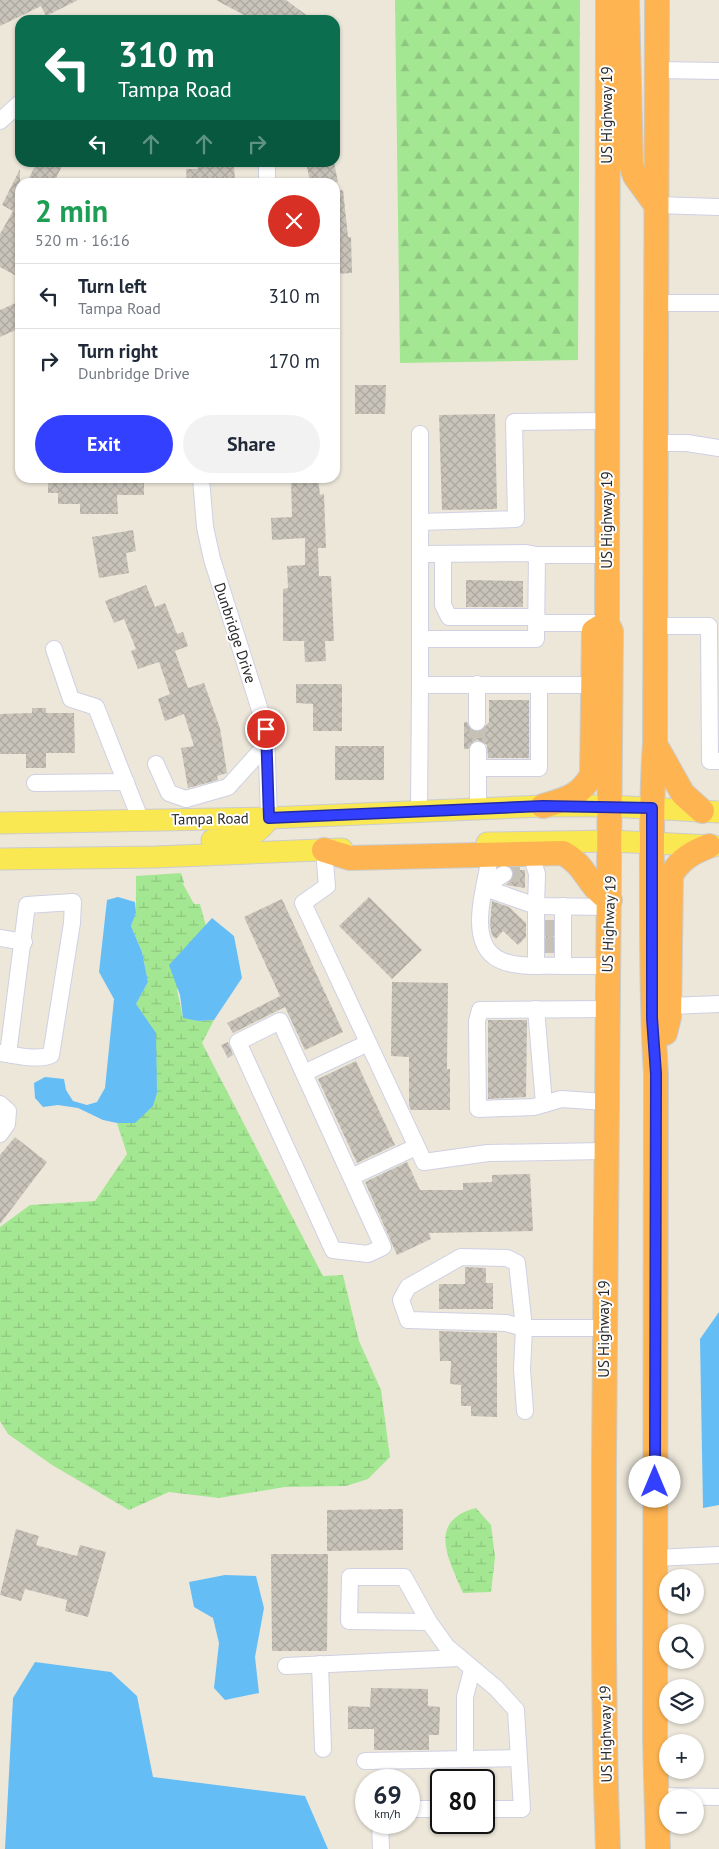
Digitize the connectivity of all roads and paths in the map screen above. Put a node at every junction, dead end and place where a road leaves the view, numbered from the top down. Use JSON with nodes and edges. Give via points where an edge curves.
{"nodes":[{"id":1,"x":608,"y":0,"type":"edge"},
{"id":2,"x":627,"y":0,"type":"edge"},
{"id":3,"x":657,"y":0,"type":"edge"},
{"id":4,"x":657,"y":70,"type":"junction"},
{"id":5,"x":719,"y":71,"type":"edge"},
{"id":6,"x":15,"y":108,"type":"edge"},
{"id":7,"x":0,"y":121,"type":"edge"},
{"id":8,"x":656,"y":205,"type":"junction"},
{"id":9,"x":719,"y":208,"type":"edge"},
{"id":10,"x":656,"y":303,"type":"junction"},
{"id":11,"x":719,"y":303,"type":"edge"},
{"id":12,"x":606,"y":421,"type":"junction"},
{"id":13,"x":420,"y":434,"type":"dead end"},
{"id":14,"x":657,"y":443,"type":"junction"},
{"id":15,"x":719,"y":448,"type":"edge"},
{"id":16,"x":202,"y":483,"type":"edge"},
{"id":17,"x":420,"y":522,"type":"junction"},
{"id":18,"x":421,"y":554,"type":"junction"},
{"id":19,"x":443,"y":554,"type":"junction"},
{"id":20,"x":607,"y":555,"type":"junction"},
{"id":21,"x":537,"y":556,"type":"junction"},
{"id":22,"x":537,"y":620,"type":"junction"},
{"id":23,"x":607,"y":622,"type":"junction"},
{"id":24,"x":656,"y":626,"type":"junction"},
{"id":25,"x":714,"y":626,"type":"edge"},
{"id":26,"x":420,"y":639,"type":"junction"},
{"id":27,"x":54,"y":649,"type":"dead end"},
{"id":28,"x":477,"y":684,"type":"junction"},
{"id":29,"x":420,"y":685,"type":"junction"},
{"id":30,"x":539,"y":685,"type":"junction"},
{"id":31,"x":594,"y":685,"type":"junction"},
{"id":32,"x":477,"y":722,"type":"tunnel mouth"},
{"id":33,"x":655,"y":744,"type":"junction"},
{"id":34,"x":266,"y":745,"type":"junction"},
{"id":35,"x":478,"y":750,"type":"tunnel mouth"},
{"id":36,"x":719,"y":761,"type":"edge"},
{"id":37,"x":156,"y":764,"type":"dead end"},
{"id":38,"x":478,"y":768,"type":"junction"},
{"id":39,"x":126,"y":782,"type":"junction"},
{"id":40,"x":35,"y":783,"type":"dead end"},
{"id":41,"x":543,"y":806,"type":"junction"},
{"id":42,"x":610,"y":806,"type":"junction"},
{"id":43,"x":478,"y":808,"type":"junction"},
{"id":44,"x":652,"y":808,"type":"junction"},
{"id":45,"x":710,"y":811,"type":"edge"},
{"id":46,"x":419,"y":813,"type":"junction"},
{"id":47,"x":269,"y":818,"type":"junction"},
{"id":48,"x":141,"y":820,"type":"junction"},
{"id":49,"x":0,"y":823,"type":"edge"},
{"id":50,"x":611,"y":841,"type":"junction"},
{"id":51,"x":652,"y":843,"type":"junction"},
{"id":52,"x":714,"y":846,"type":"edge"},
{"id":53,"x":324,"y":850,"type":"junction"},
{"id":54,"x":488,"y":854,"type":"junction"},
{"id":55,"x":116,"y":857,"type":"junction"},
{"id":56,"x":0,"y":859,"type":"edge"},
{"id":57,"x":529,"y":874,"type":"junction"},
{"id":58,"x":495,"y":881,"type":"junction"},
{"id":59,"x":610,"y":903,"type":"junction"},
{"id":60,"x":536,"y":906,"type":"junction"},
{"id":61,"x":563,"y":906,"type":"junction"},
{"id":62,"x":0,"y":938,"type":"edge"},
{"id":63,"x":24,"y":942,"type":"junction"},
{"id":64,"x":536,"y":965,"type":"junction"},
{"id":65,"x":563,"y":966,"type":"junction"},
{"id":66,"x":607,"y":966,"type":"junction"},
{"id":67,"x":719,"y":1004,"type":"edge"},
{"id":68,"x":669,"y":1006,"type":"junction"},
{"id":69,"x":536,"y":1009,"type":"junction"},
{"id":70,"x":607,"y":1009,"type":"junction"},
{"id":71,"x":368,"y":1043,"type":"junction"},
{"id":72,"x":4,"y":1053,"type":"edge"},
{"id":73,"x":304,"y":1074,"type":"junction"},
{"id":74,"x":656,"y":1074,"type":"junction"},
{"id":75,"x":605,"y":1102,"type":"junction"},
{"id":76,"x":0,"y":1104,"type":"edge"},
{"id":77,"x":544,"y":1104,"type":"junction"},
{"id":78,"x":0,"y":1134,"type":"edge"},
{"id":79,"x":416,"y":1147,"type":"junction"},
{"id":80,"x":605,"y":1151,"type":"junction"},
{"id":81,"x":351,"y":1177,"type":"junction"},
{"id":82,"x":524,"y":1328,"type":"junction"},
{"id":83,"x":604,"y":1328,"type":"junction"},
{"id":84,"x":525,"y":1410,"type":"dead end"},
{"id":85,"x":719,"y":1555,"type":"edge"},
{"id":86,"x":655,"y":1558,"type":"junction"},
{"id":87,"x":429,"y":1622,"type":"junction"},
{"id":88,"x":460,"y":1658,"type":"junction"},
{"id":89,"x":320,"y":1664,"type":"junction"},
{"id":90,"x":286,"y":1666,"type":"dead end"},
{"id":91,"x":472,"y":1670,"type":"junction"},
{"id":92,"x":323,"y":1749,"type":"dead end"},
{"id":93,"x":465,"y":1758,"type":"junction"},
{"id":94,"x":517,"y":1758,"type":"junction"},
{"id":95,"x":365,"y":1761,"type":"dead end"},
{"id":96,"x":656,"y":1796,"type":"junction"},
{"id":97,"x":719,"y":1797,"type":"edge"},
{"id":98,"x":495,"y":1809,"type":"edge"},
{"id":99,"x":380,"y":1834,"type":"edge"},
{"id":100,"x":381,"y":1849,"type":"edge"},
{"id":101,"x":608,"y":1849,"type":"edge"},
{"id":102,"x":658,"y":1849,"type":"edge"}],
"edges":[{"from":1,"to":12,"type":"highway","name":"US Highway 19"},
{"from":2,"to":8,"type":"highway","via":[[631,165],[634,176]]},
{"from":3,"to":4,"type":"highway"},
{"from":4,"to":5,"type":"street"},
{"from":4,"to":8,"type":"highway"},
{"from":6,"to":7,"type":"street"},
{"from":8,"to":9,"type":"street"},
{"from":8,"to":10,"type":"highway"},
{"from":10,"to":11,"type":"street"},
{"from":10,"to":14,"type":"highway"},
{"from":12,"to":17,"type":"street","via":[[514,422],[516,519]]},
{"from":12,"to":20,"type":"highway","name":"US Highway 19"},
{"from":13,"to":17,"type":"street"},
{"from":14,"to":15,"type":"street"},
{"from":14,"to":24,"type":"highway"},
{"from":16,"to":34,"type":"street","name":"Dunbridge Drive","via":[[205,526],[212,559],[266,729]]},
{"from":17,"to":18,"type":"street"},
{"from":18,"to":19,"type":"street"},
{"from":18,"to":26,"type":"street"},
{"from":19,"to":21,"type":"street","via":[[526,552]]},
{"from":19,"to":22,"type":"street","via":[[443,605],[449,617]]},
{"from":20,"to":21,"type":"street"},
{"from":20,"to":23,"type":"highway","name":"US Highway 19"},
{"from":21,"to":22,"type":"street"},
{"from":22,"to":23,"type":"street"},
{"from":22,"to":26,"type":"street","via":[[536,638]]},
{"from":23,"to":31,"type":"highway","via":[[594,631]]},
{"from":23,"to":42,"type":"highway","name":"US Highway 19","via":[[611,631]]},
{"from":24,"to":25,"type":"street"},
{"from":24,"to":33,"type":"highway"},
{"from":25,"to":36,"type":"street","via":[[710,761]]},
{"from":26,"to":29,"type":"street"},
{"from":27,"to":39,"type":"street","via":[[71,698],[96,707]]},
{"from":28,"to":29,"type":"street"},
{"from":28,"to":30,"type":"street"},
{"from":28,"to":32,"type":"street"},
{"from":29,"to":46,"type":"street"},
{"from":30,"to":31,"type":"street"},
{"from":30,"to":38,"type":"street","via":[[539,768]]},
{"from":31,"to":41,"type":"highway","via":[[592,775],[584,788],[568,798]]},
{"from":33,"to":44,"type":"highway"},
{"from":33,"to":45,"type":"highway","via":[[683,794]]},
{"from":34,"to":37,"type":"street","via":[[228,787],[186,799],[169,793]]},
{"from":34,"to":47,"type":"street","name":"Dunbridge Drive"},
{"from":35,"to":38,"type":"street"},
{"from":38,"to":43,"type":"street"},
{"from":39,"to":40,"type":"street"},
{"from":39,"to":48,"type":"street"},
{"from":41,"to":42,"type":"main road","name":"Tampa Road"},
{"from":41,"to":43,"type":"main road","name":"Tampa Road"},
{"from":42,"to":44,"type":"main road","name":"Tampa Road"},
{"from":42,"to":50,"type":"highway","name":"US Highway 19"},
{"from":43,"to":46,"type":"main road","name":"Tampa Road"},
{"from":44,"to":45,"type":"main road","name":"Tampa Road"},
{"from":44,"to":51,"type":"highway"},
{"from":46,"to":47,"type":"main road","name":"Tampa Road"},
{"from":47,"to":48,"type":"main road","name":"Tampa Road"},
{"from":47,"to":55,"type":"main road","via":[[262,830],[238,839],[170,841]]},
{"from":48,"to":49,"type":"main road","name":"Tampa Road"},
{"from":50,"to":51,"type":"main road"},
{"from":50,"to":53,"type":"main road","via":[[392,845]]},
{"from":50,"to":59,"type":"highway","name":"US Highway 19"},
{"from":51,"to":52,"type":"main road"},
{"from":51,"to":74,"type":"highway","via":[[652,1018]]},
{"from":52,"to":68,"type":"highway","via":[[691,853],[670,875]]},
{"from":53,"to":54,"type":"highway","via":[[350,858]]},
{"from":53,"to":55,"type":"main road"},
{"from":53,"to":71,"type":"street","via":[[326,886],[303,903]]},
{"from":54,"to":57,"type":"highway"},
{"from":54,"to":58,"type":"street"},
{"from":55,"to":56,"type":"main road"},
{"from":57,"to":59,"type":"highway","via":[[563,853],[576,860]]},
{"from":57,"to":60,"type":"street"},
{"from":58,"to":60,"type":"street"},
{"from":58,"to":64,"type":"street","via":[[479,911],[482,942],[496,957],[506,962]]},
{"from":59,"to":61,"type":"street"},
{"from":59,"to":66,"type":"highway","name":"US Highway 19"},
{"from":60,"to":61,"type":"street"},
{"from":60,"to":64,"type":"street"},
{"from":61,"to":65,"type":"street","via":[[560,936]]},
{"from":62,"to":63,"type":"street"},
{"from":63,"to":72,"type":"street"},
{"from":63,"to":72,"type":"street","via":[[27,905],[73,902],[51,1055],[43,1058]]},
{"from":64,"to":65,"type":"street"},
{"from":65,"to":66,"type":"street"},
{"from":66,"to":70,"type":"highway","name":"US Highway 19"},
{"from":67,"to":68,"type":"street"},
{"from":68,"to":74,"type":"highway"},
{"from":69,"to":70,"type":"street"},
{"from":69,"to":77,"type":"street"},
{"from":69,"to":77,"type":"street","via":[[480,1010],[477,1021],[478,1109]]},
{"from":70,"to":75,"type":"highway","name":"US Highway 19"},
{"from":71,"to":73,"type":"street"},
{"from":71,"to":79,"type":"street"},
{"from":73,"to":81,"type":"street"},
{"from":73,"to":81,"type":"street","via":[[280,1021],[238,1042],[333,1250],[368,1254],[383,1247]]},
{"from":74,"to":86,"type":"highway"},
{"from":75,"to":77,"type":"street","via":[[561,1100]]},
{"from":75,"to":80,"type":"highway","name":"US Highway 19"},
{"from":76,"to":78,"type":"street","via":[[8,1111],[9,1117]]},
{"from":79,"to":80,"type":"street","via":[[424,1162],[488,1153]]},
{"from":79,"to":81,"type":"street"},
{"from":80,"to":83,"type":"highway","name":"US Highway 19"},
{"from":82,"to":82,"type":"street","via":[[517,1263],[507,1258],[461,1257],[408,1287],[401,1300],[408,1320],[506,1323]]},
{"from":82,"to":83,"type":"street"},
{"from":82,"to":84,"type":"street"},
{"from":83,"to":101,"type":"highway","name":"US Highway 19"},
{"from":85,"to":86,"type":"street"},
{"from":86,"to":96,"type":"highway"},
{"from":87,"to":87,"type":"street","via":[[404,1577],[350,1578],[349,1621]]},
{"from":87,"to":88,"type":"street"},
{"from":88,"to":89,"type":"street"},
{"from":88,"to":91,"type":"street"},
{"from":89,"to":90,"type":"street"},
{"from":89,"to":92,"type":"street"},
{"from":91,"to":93,"type":"street","via":[[465,1697]]},
{"from":91,"to":94,"type":"street","via":[[496,1688],[516,1710]]},
{"from":93,"to":94,"type":"street"},
{"from":93,"to":95,"type":"street"},
{"from":94,"to":98,"type":"street","via":[[522,1809]]},
{"from":96,"to":97,"type":"street"},
{"from":96,"to":102,"type":"highway"},
{"from":99,"to":100,"type":"street"}]}
